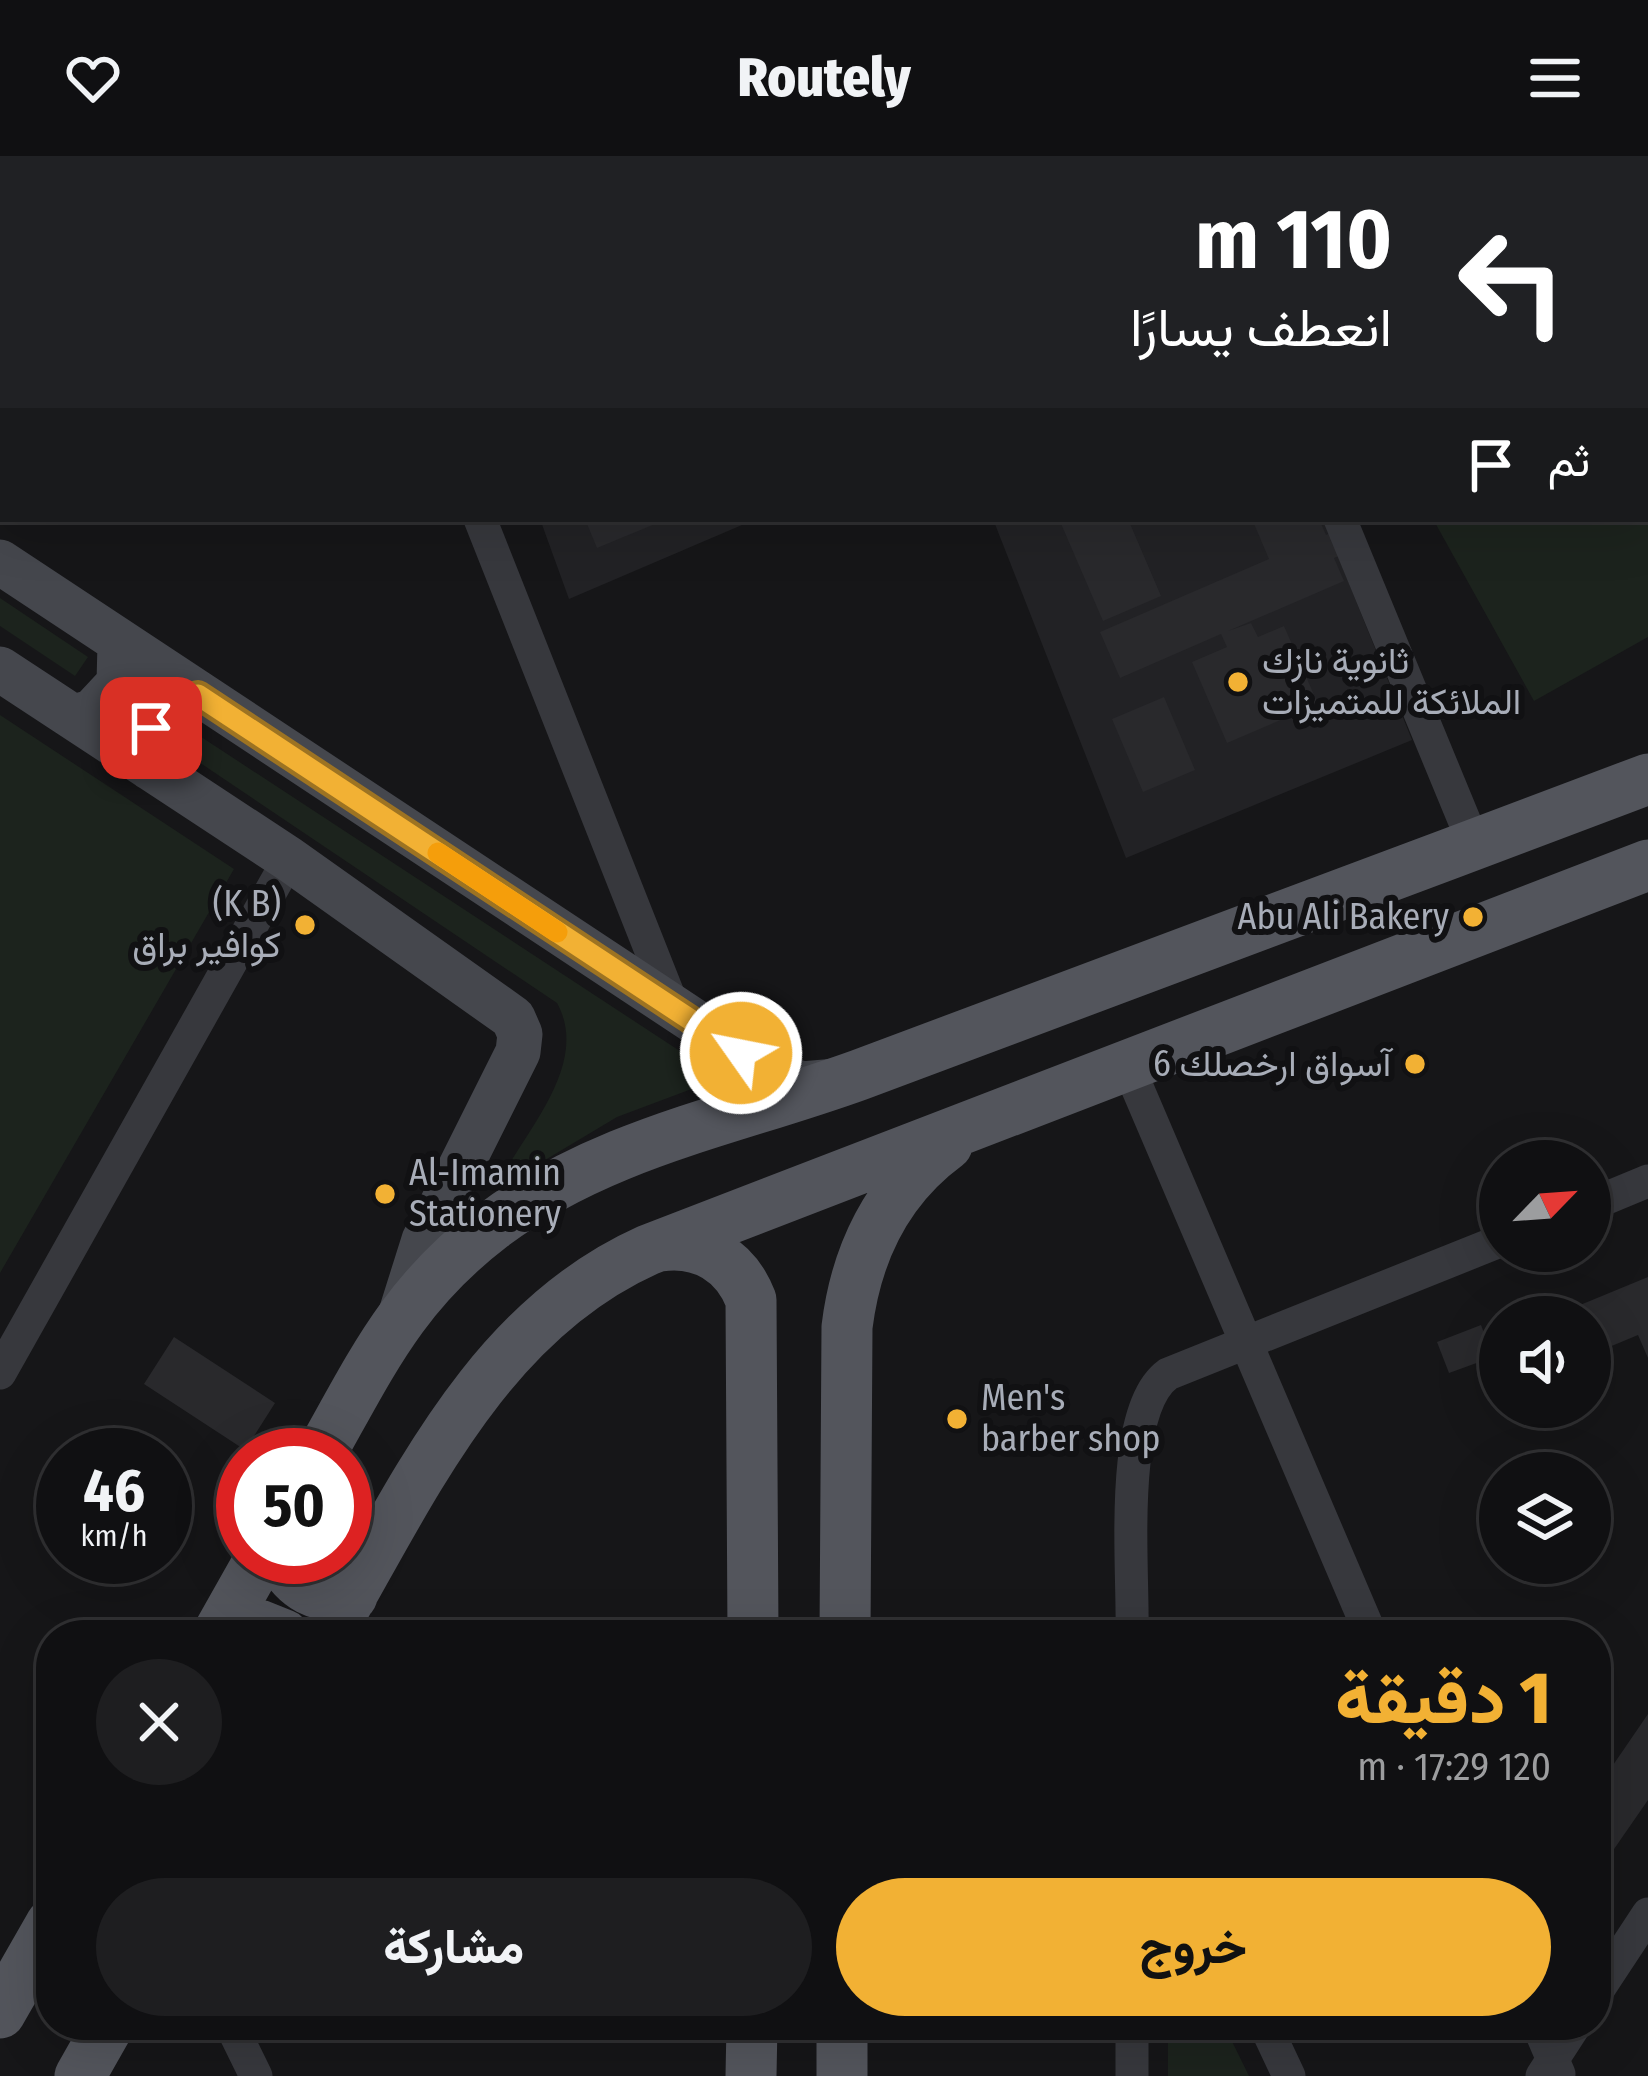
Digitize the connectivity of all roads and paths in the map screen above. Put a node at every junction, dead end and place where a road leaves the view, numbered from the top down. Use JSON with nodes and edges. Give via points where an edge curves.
{"nodes":[{"id":1,"x":481,"y":522,"type":"edge"},
{"id":2,"x":1341,"y":522,"type":"edge"},
{"id":3,"x":0,"y":562,"type":"edge"},
{"id":4,"x":120,"y":643,"type":"junction"},
{"id":5,"x":0,"y":669,"type":"edge"},
{"id":6,"x":198,"y":695,"type":"junction"},
{"id":7,"x":73,"y":717,"type":"junction"},
{"id":8,"x":150,"y":768,"type":"junction"},
{"id":9,"x":1648,"y":779,"type":"edge"},
{"id":10,"x":1474,"y":844,"type":"junction"},
{"id":11,"x":289,"y":860,"type":"junction"},
{"id":12,"x":1648,"y":865,"type":"edge"},
{"id":13,"x":674,"y":1009,"type":"junction"},
{"id":14,"x":1128,"y":1066,"type":"junction"},
{"id":15,"x":852,"y":1078,"type":"junction"},
{"id":16,"x":978,"y":1125,"type":"junction"},
{"id":17,"x":1648,"y":1181,"type":"edge"},
{"id":18,"x":1611,"y":1196,"type":"edge"},
{"id":19,"x":1479,"y":1249,"type":"edge"},
{"id":20,"x":648,"y":1250,"type":"junction"},
{"id":21,"x":401,"y":1312,"type":"junction"},
{"id":22,"x":1246,"y":1342,"type":"junction"},
{"id":23,"x":0,"y":1372,"type":"edge"},
{"id":24,"x":335,"y":1428,"type":"edge"},
{"id":25,"x":246,"y":1584,"type":"edge"},
{"id":26,"x":301,"y":1584,"type":"edge"},
{"id":27,"x":340,"y":1616,"type":"edge"},
{"id":28,"x":227,"y":1620,"type":"edge"},
{"id":29,"x":753,"y":1620,"type":"edge"},
{"id":30,"x":845,"y":1620,"type":"edge"},
{"id":31,"x":1132,"y":1620,"type":"edge"},
{"id":32,"x":1365,"y":1620,"type":"edge"},
{"id":33,"x":1648,"y":1914,"type":"edge"},
{"id":34,"x":36,"y":1950,"type":"edge"},
{"id":35,"x":1611,"y":1970,"type":"edge"},
{"id":36,"x":0,"y":2013,"type":"edge"},
{"id":37,"x":101,"y":2040,"type":"edge"},
{"id":38,"x":238,"y":2040,"type":"edge"},
{"id":39,"x":752,"y":2040,"type":"edge"},
{"id":40,"x":842,"y":2040,"type":"edge"},
{"id":41,"x":1132,"y":2040,"type":"edge"},
{"id":42,"x":1272,"y":2040,"type":"edge"},
{"id":43,"x":1542,"y":2040,"type":"edge"},
{"id":44,"x":1567,"y":2040,"type":"edge"},
{"id":45,"x":1551,"y":2070,"type":"edge"},
{"id":46,"x":80,"y":2076,"type":"edge"},
{"id":47,"x":256,"y":2076,"type":"edge"},
{"id":48,"x":752,"y":2076,"type":"edge"},
{"id":49,"x":842,"y":2076,"type":"edge"},
{"id":50,"x":1132,"y":2076,"type":"edge"},
{"id":51,"x":1289,"y":2076,"type":"edge"}],
"edges":[{"from":1,"to":13,"type":"street"},
{"from":2,"to":10,"type":"street"},
{"from":3,"to":4,"type":"main road"},
{"from":4,"to":6,"type":"main road"},
{"from":4,"to":7,"type":"main road","via":[[119,683],[92,712]]},
{"from":5,"to":7,"type":"main road"},
{"from":6,"to":8,"type":"main road","via":[[178,700],[151,728]]},
{"from":6,"to":13,"type":"main road"},
{"from":7,"to":8,"type":"main road"},
{"from":8,"to":11,"type":"main road"},
{"from":9,"to":10,"type":"main road"},
{"from":10,"to":15,"type":"main road"},
{"from":11,"to":21,"type":"main road","via":[[506,1011],[520,1034],[424,1240]]},
{"from":11,"to":23,"type":"street"},
{"from":12,"to":14,"type":"main road"},
{"from":13,"to":15,"type":"main road","via":[[782,1079],[812,1085]]},
{"from":14,"to":16,"type":"main road"},
{"from":14,"to":22,"type":"street"},
{"from":15,"to":21,"type":"main road","via":[[654,1139],[583,1170],[491,1227]]},
{"from":16,"to":20,"type":"main road"},
{"from":16,"to":30,"type":"main road","via":[[907,1182],[869,1239],[854,1282]]},
{"from":17,"to":18,"type":"street"},
{"from":19,"to":22,"type":"street"},
{"from":20,"to":27,"type":"main road","via":[[588,1280],[511,1345]]},
{"from":20,"to":29,"type":"main road","via":[[710,1252],[735,1272],[751,1300]]},
{"from":21,"to":24,"type":"main road"},
{"from":22,"to":31,"type":"street","via":[[1168,1373],[1143,1404]]},
{"from":22,"to":32,"type":"street"},
{"from":25,"to":28,"type":"main road"},
{"from":26,"to":27,"type":"main road","via":[[328,1598]]},
{"from":33,"to":35,"type":"street"},
{"from":34,"to":36,"type":"main road"},
{"from":37,"to":46,"type":"main road"},
{"from":38,"to":47,"type":"street"},
{"from":39,"to":48,"type":"main road"},
{"from":40,"to":49,"type":"main road"},
{"from":41,"to":50,"type":"street"},
{"from":42,"to":51,"type":"street"},
{"from":43,"to":45,"type":"street"},
{"from":44,"to":45,"type":"street"}]}
